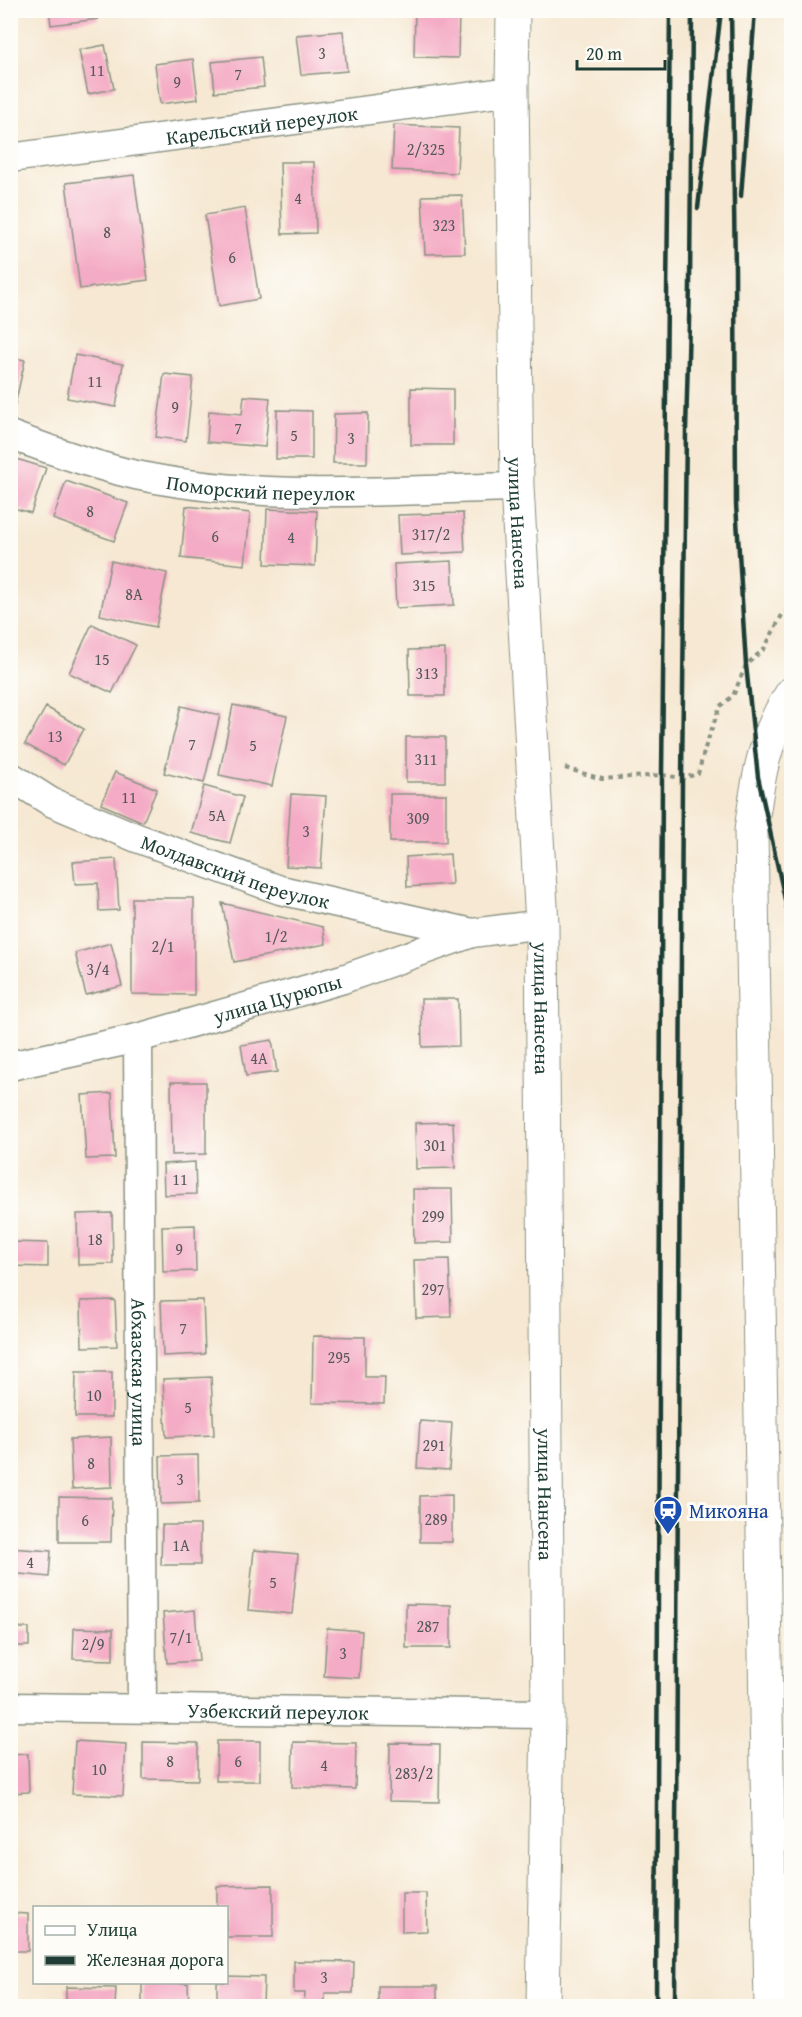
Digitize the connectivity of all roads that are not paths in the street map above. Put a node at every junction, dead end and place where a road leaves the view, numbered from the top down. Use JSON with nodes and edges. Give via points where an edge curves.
{"nodes":[{"id":1,"x":513,"y":10,"type":"edge"},
{"id":2,"x":512,"y":91,"type":"junction"},
{"id":3,"x":10,"y":158,"type":"edge"},
{"id":4,"x":10,"y":435,"type":"edge"},
{"id":5,"x":517,"y":487,"type":"junction"},
{"id":6,"x":792,"y":693,"type":"edge"},
{"id":7,"x":10,"y":776,"type":"edge"},
{"id":8,"x":542,"y":924,"type":"junction"},
{"id":9,"x":472,"y":933,"type":"junction"},
{"id":10,"x":138,"y":1038,"type":"junction"},
{"id":11,"x":10,"y":1066,"type":"edge"},
{"id":12,"x":10,"y":1707,"type":"edge"},
{"id":13,"x":142,"y":1708,"type":"junction"},
{"id":14,"x":548,"y":1714,"type":"junction"},
{"id":15,"x":543,"y":2007,"type":"edge"},
{"id":16,"x":771,"y":2007,"type":"edge"}],
"edges":[{"from":1,"to":2,"type":"main road","name":"улица Нансена"},
{"from":2,"to":3,"type":"street","name":"Карельский переулок"},
{"from":2,"to":5,"type":"main road","name":"улица Нансена"},
{"from":4,"to":5,"type":"street","name":"Поморский переулок","via":[[136,475],[203,485],[288,493]]},
{"from":5,"to":8,"type":"main road","name":"улица Нансена"},
{"from":6,"to":16,"type":"main road","via":[[774,726],[758,777],[751,831]]},
{"from":7,"to":9,"type":"street","name":"Молдавский переулок","via":[[51,802],[280,890]]},
{"from":8,"to":9,"type":"street","name":"улица Цурюпы"},
{"from":8,"to":14,"type":"main road","name":"улица Нансена"},
{"from":9,"to":10,"type":"street","name":"улица Цурюпы","via":[[343,979]]},
{"from":10,"to":11,"type":"street","name":"улица Цурюпы"},
{"from":10,"to":13,"type":"street","name":"Абхазская улица"},
{"from":12,"to":13,"type":"street","name":"Узбекский переулок"},
{"from":13,"to":14,"type":"street","name":"Узбекский переулок"},
{"from":14,"to":15,"type":"main road","name":"улица Нансена"}]}
